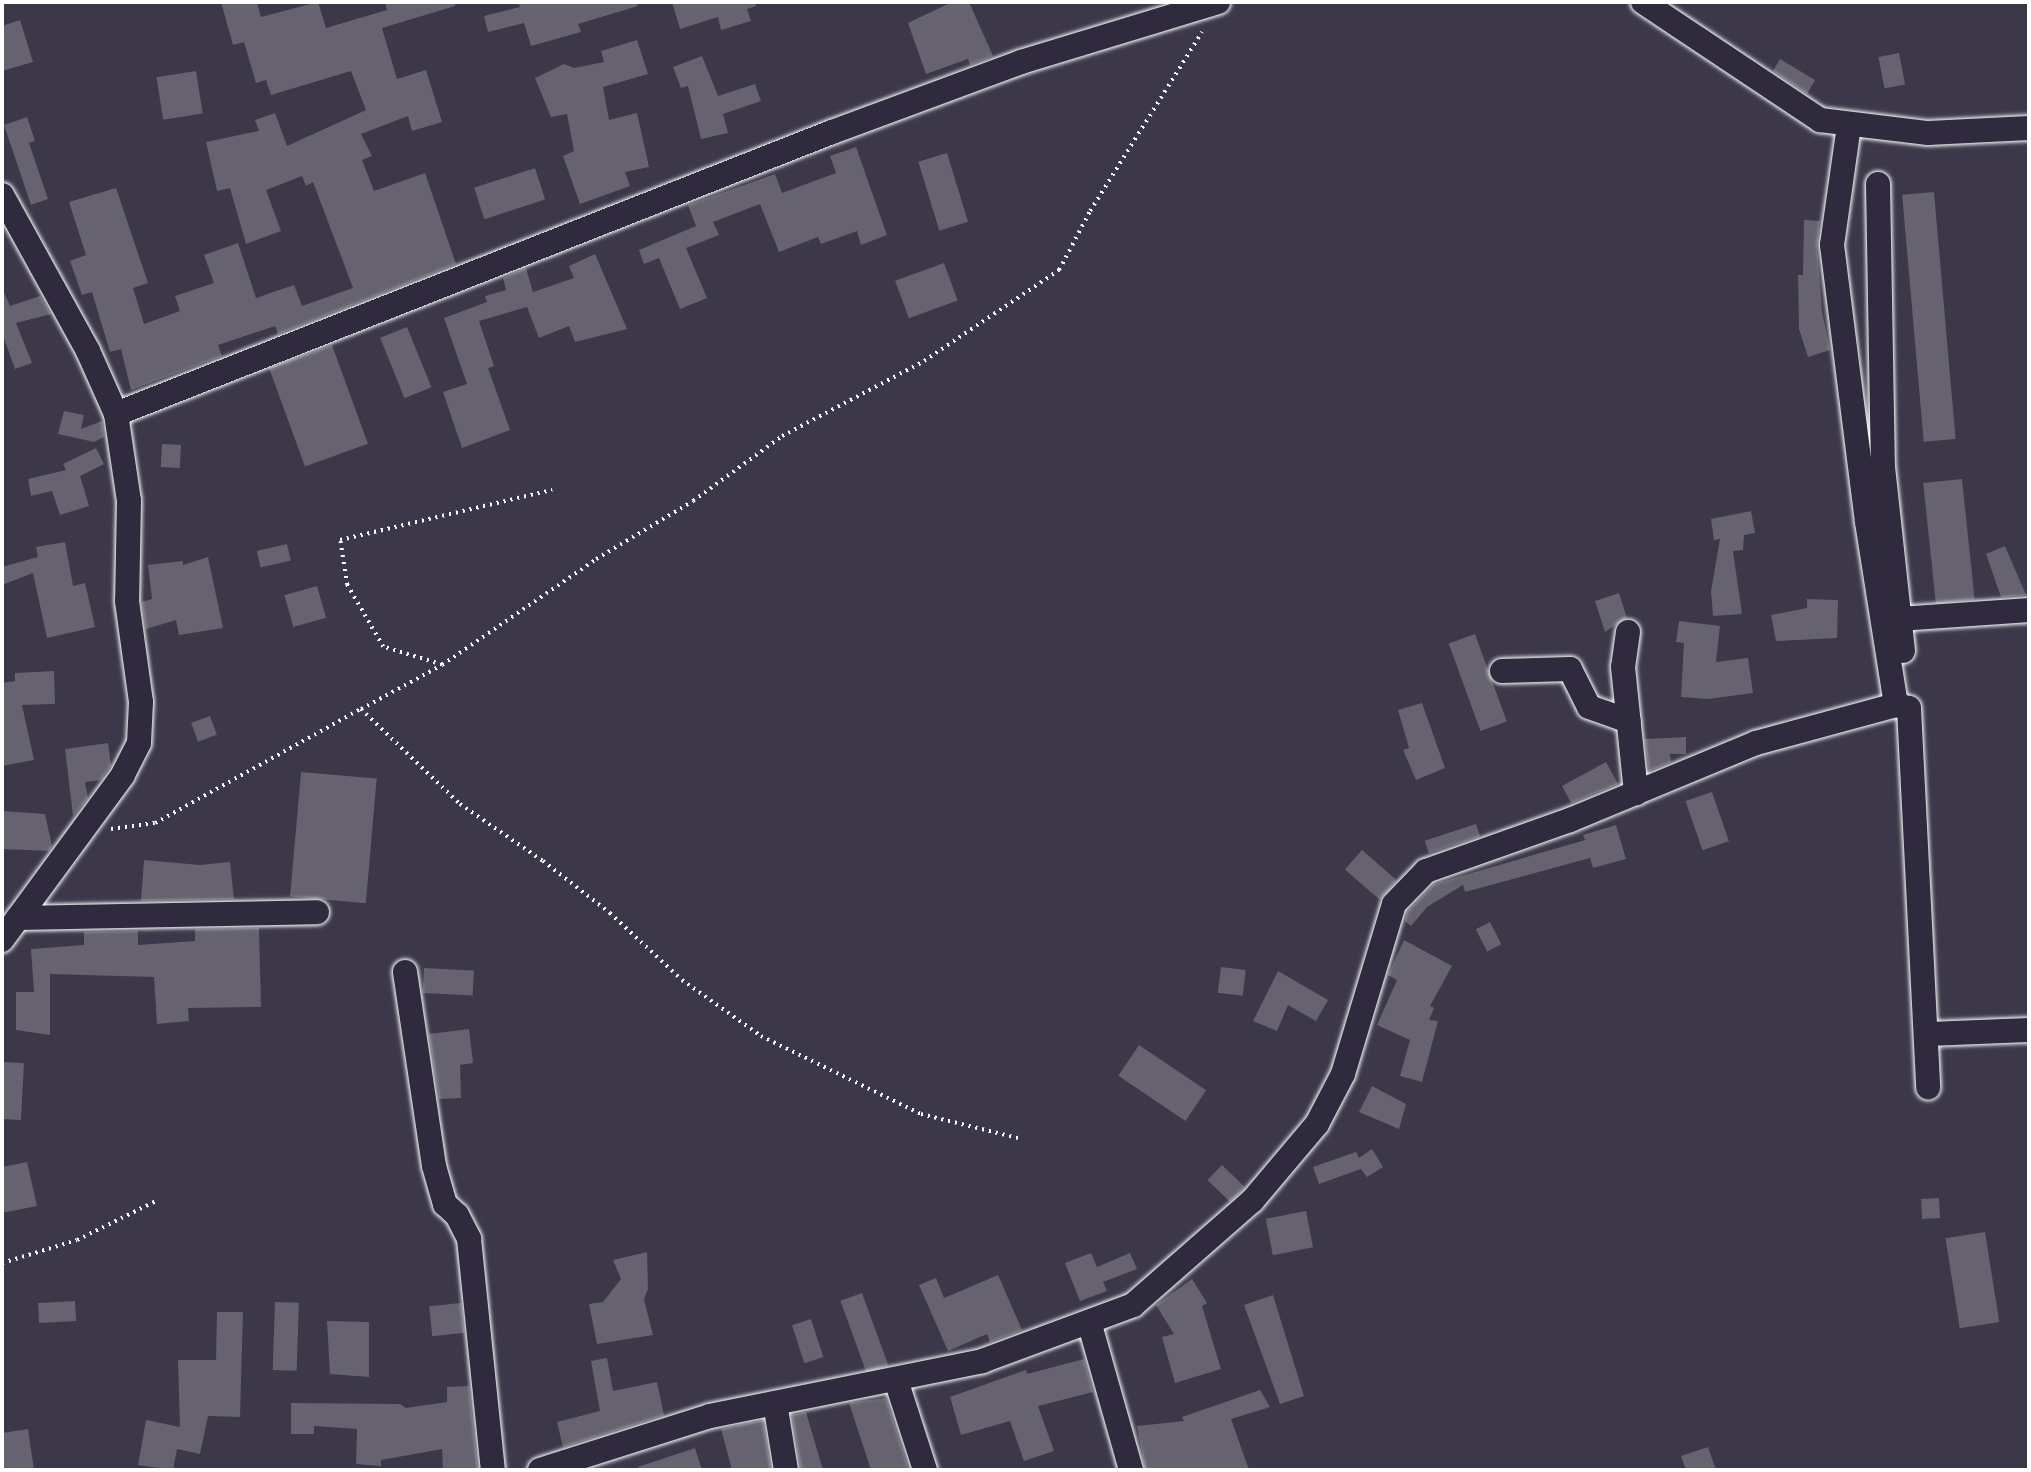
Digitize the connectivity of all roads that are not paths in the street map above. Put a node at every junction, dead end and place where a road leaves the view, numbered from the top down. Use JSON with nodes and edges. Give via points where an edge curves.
{"nodes":[{"id":1,"x":1218,"y":2,"type":"edge"},
{"id":2,"x":1643,"y":2,"type":"edge"},
{"id":3,"x":1849,"y":126,"type":"junction"},
{"id":4,"x":2029,"y":128,"type":"edge"},
{"id":5,"x":1878,"y":184,"type":"dead end"},
{"id":6,"x":2,"y":195,"type":"edge"},
{"id":7,"x":117,"y":414,"type":"junction"},
{"id":8,"x":2029,"y":610,"type":"edge"},
{"id":9,"x":1900,"y":619,"type":"junction"},
{"id":10,"x":1628,"y":632,"type":"dead end"},
{"id":11,"x":1502,"y":671,"type":"dead end"},
{"id":12,"x":1903,"y":706,"type":"junction"},
{"id":13,"x":1629,"y":721,"type":"junction"},
{"id":14,"x":1636,"y":793,"type":"junction"},
{"id":15,"x":317,"y":912,"type":"dead end"},
{"id":16,"x":18,"y":918,"type":"junction"},
{"id":17,"x":2,"y":940,"type":"edge"},
{"id":18,"x":405,"y":972,"type":"dead end"},
{"id":19,"x":2029,"y":1030,"type":"edge"},
{"id":20,"x":1928,"y":1034,"type":"junction"},
{"id":21,"x":1928,"y":1088,"type":"dead end"},
{"id":22,"x":1090,"y":1325,"type":"junction"},
{"id":23,"x":896,"y":1380,"type":"junction"},
{"id":24,"x":775,"y":1403,"type":"junction"},
{"id":25,"x":493,"y":1470,"type":"edge"},
{"id":26,"x":540,"y":1470,"type":"edge"},
{"id":27,"x":786,"y":1470,"type":"edge"},
{"id":28,"x":925,"y":1470,"type":"edge"},
{"id":29,"x":1131,"y":1470,"type":"edge"}],
"edges":[{"from":1,"to":7,"type":"street","via":[[1021,62],[844,127]]},
{"from":2,"to":3,"type":"street","via":[[1787,102],[1819,120]]},
{"from":3,"to":4,"type":"street","via":[[1928,133]]},
{"from":3,"to":12,"type":"street","via":[[1832,246],[1867,522]]},
{"from":5,"to":9,"type":"street","via":[[1883,467]]},
{"from":6,"to":7,"type":"street","via":[[88,351]]},
{"from":7,"to":16,"type":"street","via":[[129,501],[127,601],[141,702],[139,743],[123,775]]},
{"from":8,"to":9,"type":"street"},
{"from":9,"to":12,"type":"street"},
{"from":10,"to":13,"type":"street","via":[[1623,667]]},
{"from":11,"to":13,"type":"street","via":[[1570,669],[1589,707]]},
{"from":12,"to":14,"type":"street","via":[[1756,743]]},
{"from":12,"to":20,"type":"street"},
{"from":13,"to":14,"type":"street"},
{"from":14,"to":22,"type":"street","via":[[1426,872],[1407,888],[1394,904],[1343,1074],[1317,1124],[1252,1201],[1171,1276],[1133,1305]]},
{"from":15,"to":16,"type":"street"},
{"from":16,"to":17,"type":"street"},
{"from":18,"to":25,"type":"street","via":[[434,1166],[444,1204],[457,1215],[469,1239]]},
{"from":19,"to":20,"type":"street"},
{"from":20,"to":21,"type":"street"},
{"from":22,"to":23,"type":"street","via":[[982,1361]]},
{"from":22,"to":29,"type":"street"},
{"from":23,"to":24,"type":"street"},
{"from":23,"to":28,"type":"street"},
{"from":24,"to":26,"type":"street","via":[[710,1416]]},
{"from":24,"to":27,"type":"street"}]}
